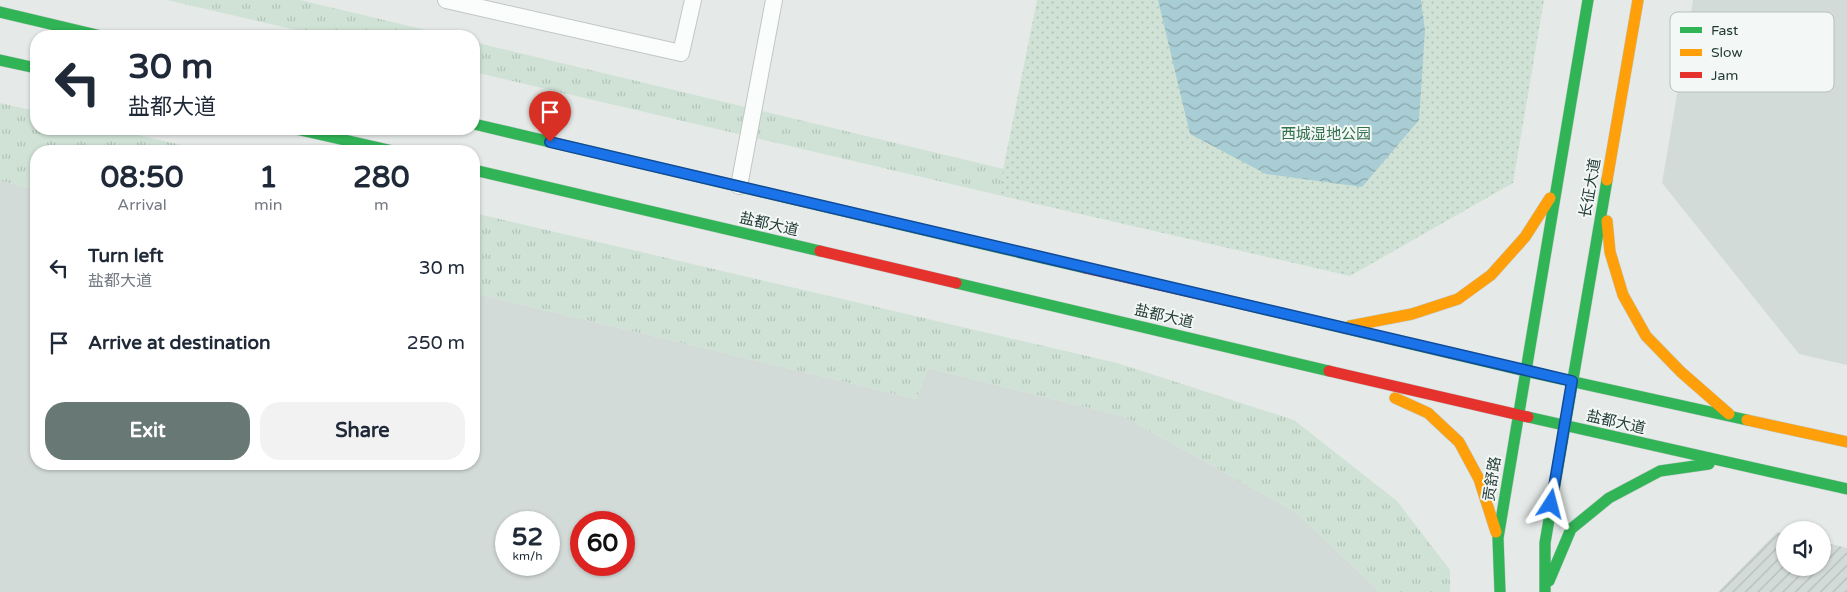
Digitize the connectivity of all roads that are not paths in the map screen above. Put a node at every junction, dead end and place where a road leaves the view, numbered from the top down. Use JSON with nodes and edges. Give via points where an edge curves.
{"nodes":[{"id":1,"x":446,"y":0,"type":"edge"},
{"id":2,"x":693,"y":0,"type":"edge"},
{"id":3,"x":774,"y":0,"type":"edge"},
{"id":4,"x":1588,"y":0,"type":"edge"},
{"id":5,"x":1638,"y":0,"type":"edge"},
{"id":6,"x":486,"y":4,"type":"edge"},
{"id":7,"x":0,"y":12,"type":"edge"},
{"id":8,"x":76,"y":30,"type":"edge"},
{"id":9,"x":0,"y":60,"type":"edge"},
{"id":10,"x":30,"y":67,"type":"edge"},
{"id":11,"x":480,"y":125,"type":"edge"},
{"id":12,"x":322,"y":135,"type":"edge"},
{"id":13,"x":367,"y":145,"type":"edge"},
{"id":14,"x":480,"y":171,"type":"edge"},
{"id":15,"x":739,"y":186,"type":"junction"},
{"id":16,"x":1556,"y":188,"type":"junction"},
{"id":17,"x":1604,"y":194,"type":"junction"},
{"id":18,"x":1339,"y":328,"type":"junction"},
{"id":19,"x":1334,"y":371,"type":"junction"},
{"id":20,"x":1525,"y":371,"type":"junction"},
{"id":21,"x":1572,"y":381,"type":"junction"},
{"id":22,"x":1518,"y":415,"type":"junction"},
{"id":23,"x":1732,"y":416,"type":"junction"},
{"id":24,"x":1564,"y":426,"type":"junction"},
{"id":25,"x":1847,"y":442,"type":"edge"},
{"id":26,"x":1726,"y":462,"type":"junction"},
{"id":27,"x":1847,"y":489,"type":"edge"},
{"id":28,"x":1498,"y":538,"type":"junction"},
{"id":29,"x":1500,"y":592,"type":"edge"},
{"id":30,"x":1544,"y":592,"type":"edge"}],
"edges":[{"from":1,"to":6,"type":"lane"},
{"from":2,"to":6,"type":"lane","via":[[681,53]]},
{"from":3,"to":15,"type":"lane"},
{"from":4,"to":16,"type":"main road"},
{"from":5,"to":17,"type":"main road","name":"长征大道"},
{"from":7,"to":8,"type":"main road"},
{"from":9,"to":10,"type":"main road"},
{"from":11,"to":15,"type":"main road","name":"盐都大道"},
{"from":12,"to":13,"type":"main road"},
{"from":14,"to":19,"type":"main road","name":"盐都大道"},
{"from":15,"to":18,"type":"main road","name":"盐都大道"},
{"from":16,"to":18,"type":"main road","via":[[1525,237],[1491,275],[1458,299],[1412,314]]},
{"from":16,"to":20,"type":"main road"},
{"from":17,"to":21,"type":"main road","name":"长征大道"},
{"from":17,"to":23,"type":"main road","via":[[1610,252],[1620,286],[1646,336],[1681,372]]},
{"from":18,"to":20,"type":"main road","name":"盐都大道"},
{"from":19,"to":22,"type":"main road","name":"盐都大道"},
{"from":19,"to":28,"type":"main road","via":[[1428,412],[1459,442],[1479,480]]},
{"from":20,"to":21,"type":"main road","name":"盐都大道"},
{"from":20,"to":22,"type":"main road","name":"贡舒路"},
{"from":21,"to":23,"type":"main road","name":"盐都大道"},
{"from":21,"to":24,"type":"main road"},
{"from":22,"to":24,"type":"main road","name":"盐都大道"},
{"from":22,"to":28,"type":"main road","name":"贡舒路"},
{"from":23,"to":25,"type":"main road","name":"盐都大道"},
{"from":24,"to":26,"type":"main road","name":"盐都大道"},
{"from":24,"to":30,"type":"main road","via":[[1545,543]]},
{"from":26,"to":27,"type":"main road","name":"盐都大道"},
{"from":26,"to":30,"type":"main road","via":[[1660,471],[1609,498],[1571,529]]},
{"from":28,"to":29,"type":"main road","name":"贡舒路"}]}
